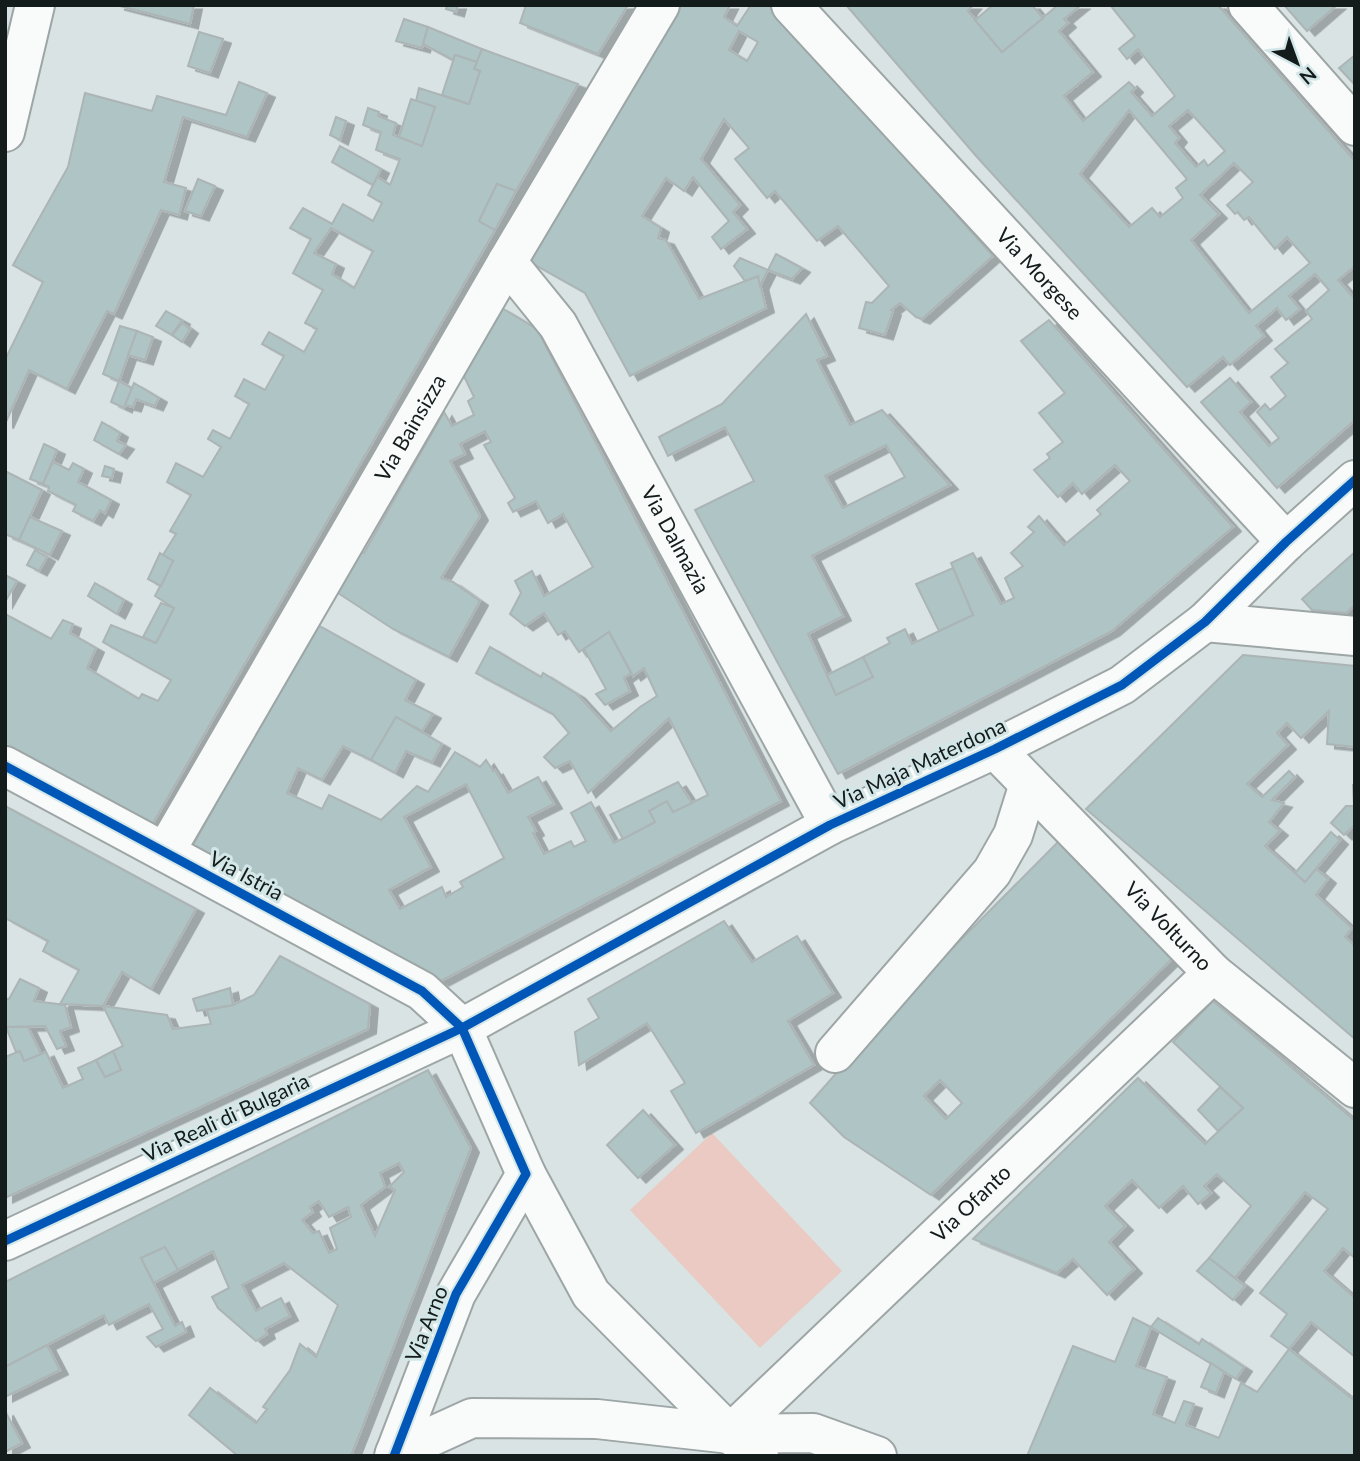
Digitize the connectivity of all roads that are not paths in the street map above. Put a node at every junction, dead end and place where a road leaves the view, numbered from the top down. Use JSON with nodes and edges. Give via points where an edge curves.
{"nodes":[{"id":1,"x":35,"y":5,"type":"edge"},
{"id":2,"x":660,"y":5,"type":"edge"},
{"id":3,"x":791,"y":5,"type":"edge"},
{"id":4,"x":1248,"y":5,"type":"edge"},
{"id":5,"x":1355,"y":126,"type":"edge"},
{"id":6,"x":5,"y":132,"type":"edge"},
{"id":7,"x":506,"y":262,"type":"junction"},
{"id":8,"x":1355,"y":480,"type":"edge"},
{"id":9,"x":1286,"y":542,"type":"junction"},
{"id":10,"x":1205,"y":622,"type":"junction"},
{"id":11,"x":1355,"y":636,"type":"edge"},
{"id":12,"x":995,"y":749,"type":"junction"},
{"id":13,"x":5,"y":765,"type":"edge"},
{"id":14,"x":1029,"y":784,"type":"junction"},
{"id":15,"x":830,"y":825,"type":"junction"},
{"id":16,"x":165,"y":852,"type":"junction"},
{"id":17,"x":1213,"y":973,"type":"junction"},
{"id":18,"x":462,"y":1027,"type":"junction"},
{"id":19,"x":835,"y":1054,"type":"dead end"},
{"id":20,"x":1355,"y":1088,"type":"edge"},
{"id":21,"x":526,"y":1174,"type":"junction"},
{"id":22,"x":5,"y":1241,"type":"edge"},
{"id":23,"x":745,"y":1445,"type":"edge"},
{"id":24,"x":394,"y":1454,"type":"edge"},
{"id":25,"x":877,"y":1456,"type":"edge"}],
"edges":[{"from":1,"to":6,"type":"street"},
{"from":2,"to":7,"type":"street","name":"Via Bainsizza"},
{"from":3,"to":9,"type":"street","name":"Via Morgese"},
{"from":4,"to":5,"type":"street"},
{"from":7,"to":15,"type":"street","name":"Via Dalmazia","via":[[558,325]]},
{"from":7,"to":16,"type":"street","name":"Via Bainsizza"},
{"from":8,"to":9,"type":"street","name":"Via Maja Materdona"},
{"from":9,"to":10,"type":"street","name":"Via Maja Materdona"},
{"from":10,"to":11,"type":"street"},
{"from":10,"to":12,"type":"street","name":"Via Maja Materdona","via":[[1122,685]]},
{"from":12,"to":14,"type":"street","name":"Via Volturno"},
{"from":12,"to":15,"type":"street","name":"Via Maja Materdona"},
{"from":13,"to":16,"type":"street","name":"Via Istria"},
{"from":14,"to":17,"type":"street","name":"Via Volturno"},
{"from":14,"to":19,"type":"street","via":[[1013,835],[992,872]]},
{"from":15,"to":18,"type":"street","name":"Via Maja Materdona"},
{"from":16,"to":18,"type":"street","name":"Via Istria","via":[[422,991]]},
{"from":17,"to":20,"type":"street","name":"Via Volturno"},
{"from":17,"to":23,"type":"street","name":"Via Ofanto"},
{"from":18,"to":21,"type":"street"},
{"from":18,"to":22,"type":"street","name":"Via Reali di Bulgaria"},
{"from":21,"to":23,"type":"street","via":[[591,1294]]},
{"from":21,"to":24,"type":"street","name":"Via Arno","via":[[456,1294]]},
{"from":23,"to":24,"type":"street","via":[[597,1419],[472,1418]]},
{"from":23,"to":25,"type":"street","via":[[813,1433]]}]}
